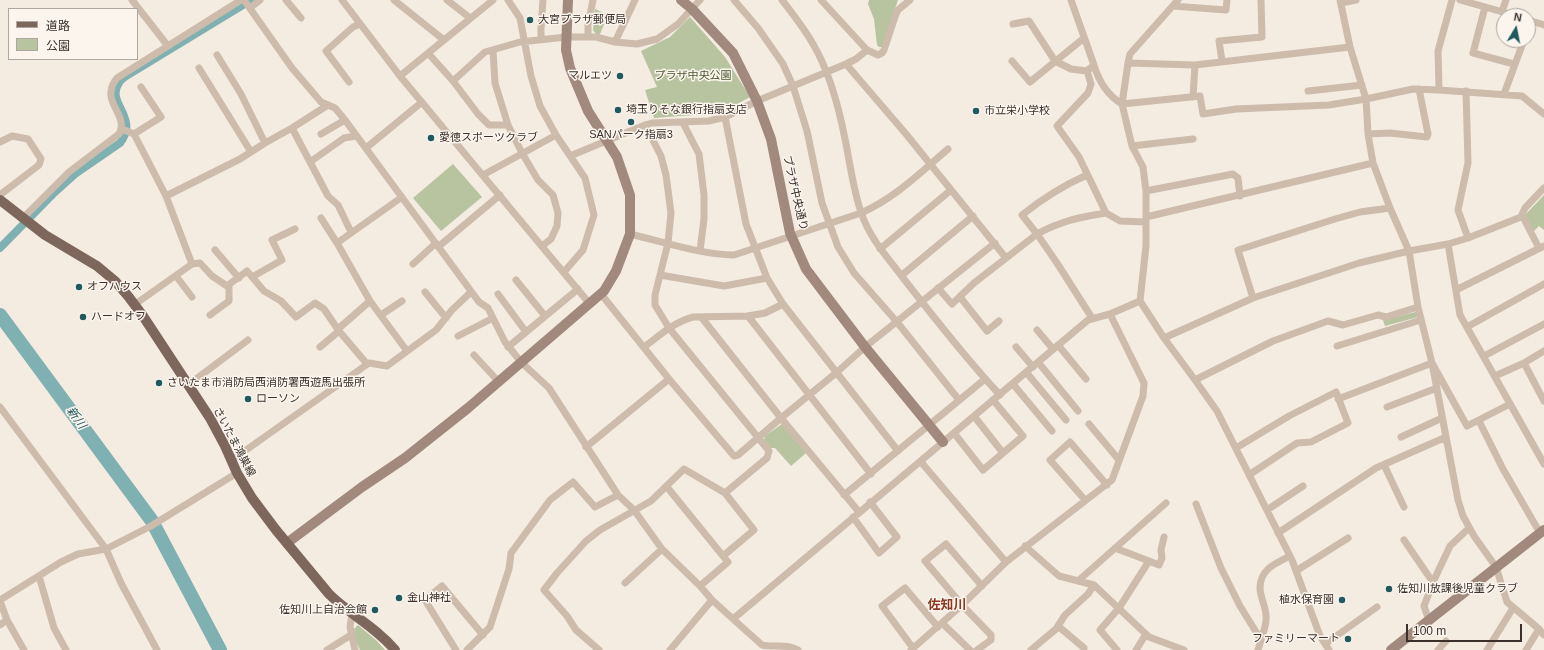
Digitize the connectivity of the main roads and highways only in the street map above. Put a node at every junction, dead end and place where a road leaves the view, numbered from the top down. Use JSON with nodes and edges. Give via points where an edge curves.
{"nodes":[{"id":1,"x":0,"y":200,"type":"edge"},
{"id":2,"x":395,"y":650,"type":"edge"}],
"edges":[{"from":1,"to":2,"type":"main road","name":"さいたま鴻巣線","via":[[45,235],[107,274],[134,305],[210,418],[237,473],[258,507],[329,594]]}]}
